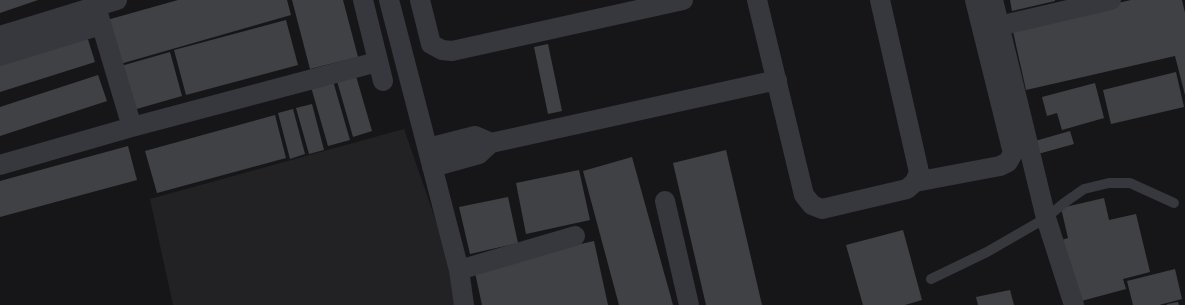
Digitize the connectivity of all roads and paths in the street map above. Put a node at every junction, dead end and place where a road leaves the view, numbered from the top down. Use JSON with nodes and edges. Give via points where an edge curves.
{"nodes":[{"id":1,"x":117,"y":0,"type":"edge"},
{"id":2,"x":363,"y":0,"type":"edge"},
{"id":3,"x":388,"y":0,"type":"edge"},
{"id":4,"x":420,"y":0,"type":"edge"},
{"id":5,"x":683,"y":0,"type":"edge"},
{"id":6,"x":757,"y":0,"type":"edge"},
{"id":7,"x":880,"y":0,"type":"edge"},
{"id":8,"x":975,"y":0,"type":"edge"},
{"id":9,"x":993,"y":0,"type":"edge"},
{"id":10,"x":1111,"y":0,"type":"edge"},
{"id":11,"x":97,"y":10,"type":"edge"},
{"id":12,"x":999,"y":26,"type":"junction"},
{"id":13,"x":0,"y":36,"type":"edge"},
{"id":14,"x":0,"y":56,"type":"edge"},
{"id":15,"x":377,"y":62,"type":"junction"},
{"id":16,"x":777,"y":80,"type":"junction"},
{"id":17,"x":383,"y":81,"type":"dead end"},
{"id":18,"x":132,"y":128,"type":"junction"},
{"id":19,"x":491,"y":143,"type":"junction"},
{"id":20,"x":428,"y":148,"type":"junction"},
{"id":21,"x":0,"y":165,"type":"edge"},
{"id":22,"x":432,"y":167,"type":"junction"},
{"id":23,"x":915,"y":182,"type":"junction"},
{"id":24,"x":665,"y":201,"type":"dead end"},
{"id":25,"x":1174,"y":203,"type":"dead end"},
{"id":26,"x":1046,"y":218,"type":"junction"},
{"id":27,"x":575,"y":236,"type":"dead end"},
{"id":28,"x":459,"y":270,"type":"junction"},
{"id":29,"x":931,"y":278,"type":"dead end"},
{"id":30,"x":464,"y":305,"type":"edge"},
{"id":31,"x":689,"y":305,"type":"edge"},
{"id":32,"x":1074,"y":305,"type":"edge"}],
"edges":[{"from":1,"to":11,"type":"street"},
{"from":2,"to":15,"type":"street"},
{"from":3,"to":20,"type":"street"},
{"from":4,"to":5,"type":"street","via":[[431,44],[442,50],[452,51]]},
{"from":6,"to":16,"type":"street"},
{"from":7,"to":23,"type":"street","via":[[919,172]]},
{"from":8,"to":23,"type":"street","via":[[1013,154],[1008,162],[1000,166]]},
{"from":9,"to":12,"type":"street"},
{"from":10,"to":12,"type":"street"},
{"from":11,"to":13,"type":"street"},
{"from":11,"to":14,"type":"street"},
{"from":11,"to":18,"type":"street"},
{"from":12,"to":26,"type":"street"},
{"from":15,"to":17,"type":"street"},
{"from":15,"to":18,"type":"street"},
{"from":16,"to":19,"type":"street"},
{"from":16,"to":23,"type":"street","via":[[804,195],[812,205],[822,209],[907,189]]},
{"from":18,"to":21,"type":"street"},
{"from":19,"to":20,"type":"street","via":[[475,136]]},
{"from":19,"to":22,"type":"street","via":[[479,154]]},
{"from":20,"to":22,"type":"street"},
{"from":22,"to":28,"type":"street"},
{"from":24,"to":31,"type":"street"},
{"from":25,"to":26,"type":"lane","via":[[1130,183],[1109,183],[1084,189]]},
{"from":26,"to":29,"type":"lane","via":[[987,252]]},
{"from":26,"to":32,"type":"street"},
{"from":27,"to":28,"type":"street"},
{"from":28,"to":30,"type":"street"}]}
